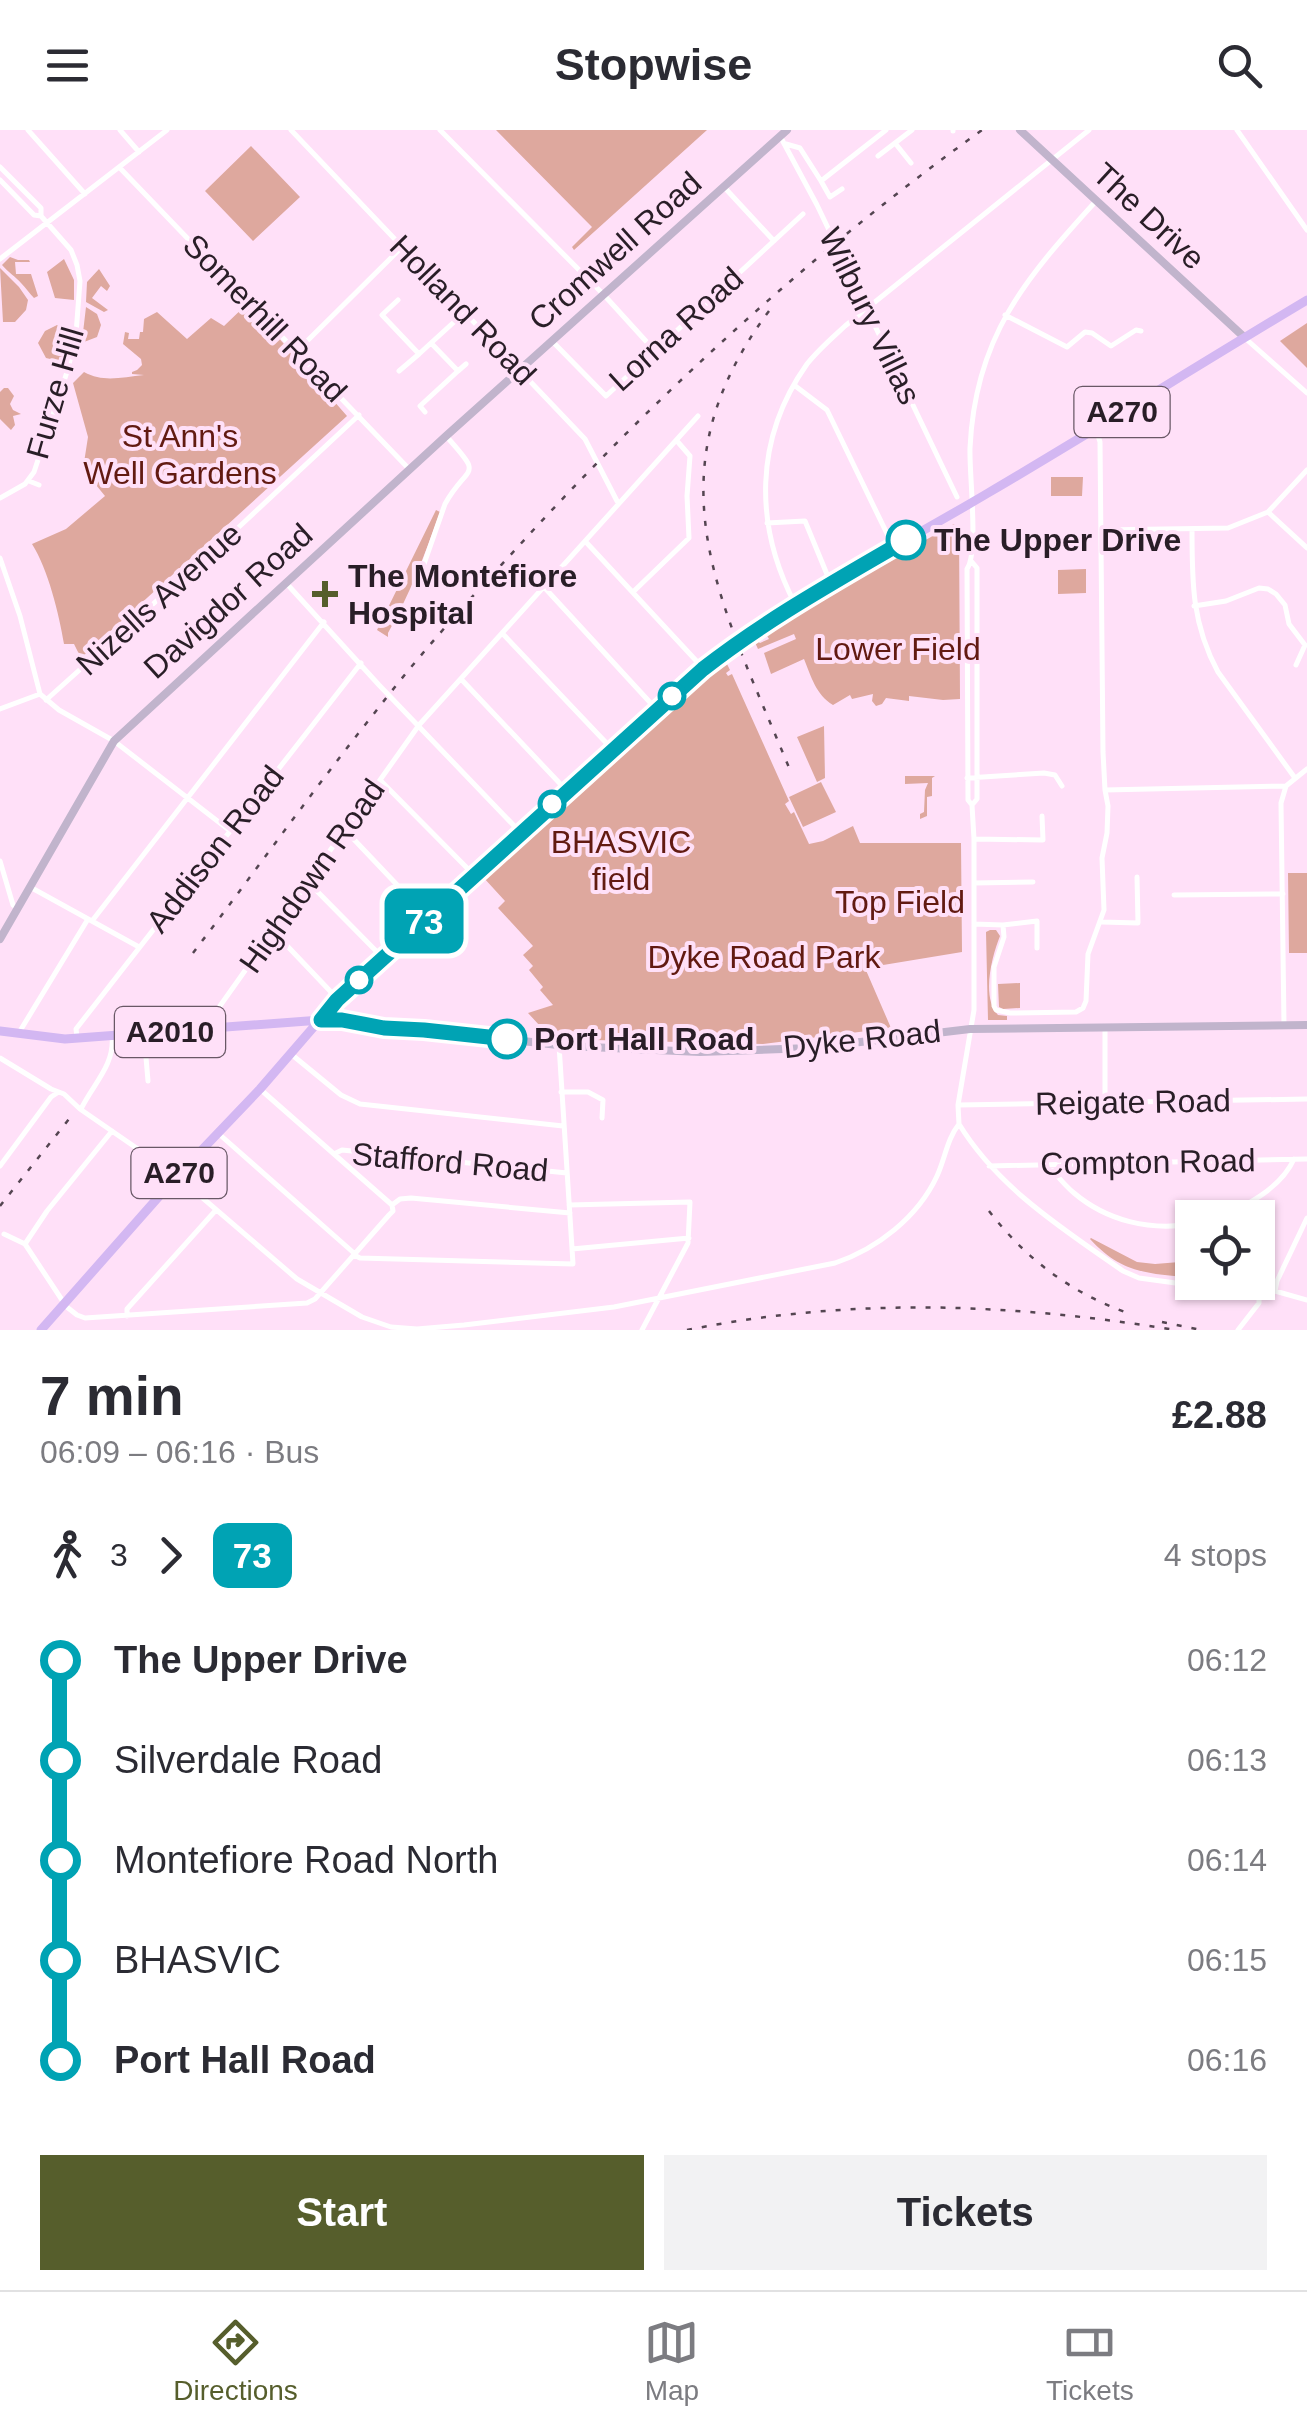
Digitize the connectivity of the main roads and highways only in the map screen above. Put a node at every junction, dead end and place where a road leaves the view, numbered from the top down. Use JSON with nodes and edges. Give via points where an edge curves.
{"nodes":[{"id":1,"x":1020,"y":130,"type":"edge"},
{"id":2,"x":786,"y":134,"type":"edge"},
{"id":3,"x":1307,"y":300,"type":"edge"},
{"id":4,"x":1244,"y":337,"type":"junction"},
{"id":5,"x":520,"y":370,"type":"joint"},
{"id":6,"x":0,"y":939,"type":"edge"},
{"id":7,"x":333,"y":1004,"type":"junction"},
{"id":8,"x":321,"y":1020,"type":"junction"},
{"id":9,"x":342,"y":1020,"type":"junction"},
{"id":10,"x":1307,"y":1025,"type":"edge"},
{"id":11,"x":0,"y":1032,"type":"edge"},
{"id":12,"x":41,"y":1330,"type":"edge"}],
"edges":[{"from":1,"to":4,"type":"main road","name":"The Drive"},
{"from":2,"to":5,"type":"main road","name":"Cromwell Road"},
{"from":3,"to":4,"type":"main road","number":"A270"},
{"from":4,"to":7,"type":"main road","number":"A270","via":[[747,634]]},
{"from":5,"to":6,"type":"main road","name":"Davigdor Road","via":[[114,741]]},
{"from":7,"to":8,"type":"main road","number":"A270"},
{"from":7,"to":9,"type":"main road"},
{"from":8,"to":9,"type":"main road","name":"Dyke Road"},
{"from":8,"to":11,"type":"main road","name":"Dyke Road","number":"A2010","via":[[77,1038]]},
{"from":8,"to":12,"type":"main road","number":"A270"},
{"from":9,"to":10,"type":"main road","name":"Dyke Road","via":[[559,1045],[700,1052],[796,1049],[970,1029]]}]}
